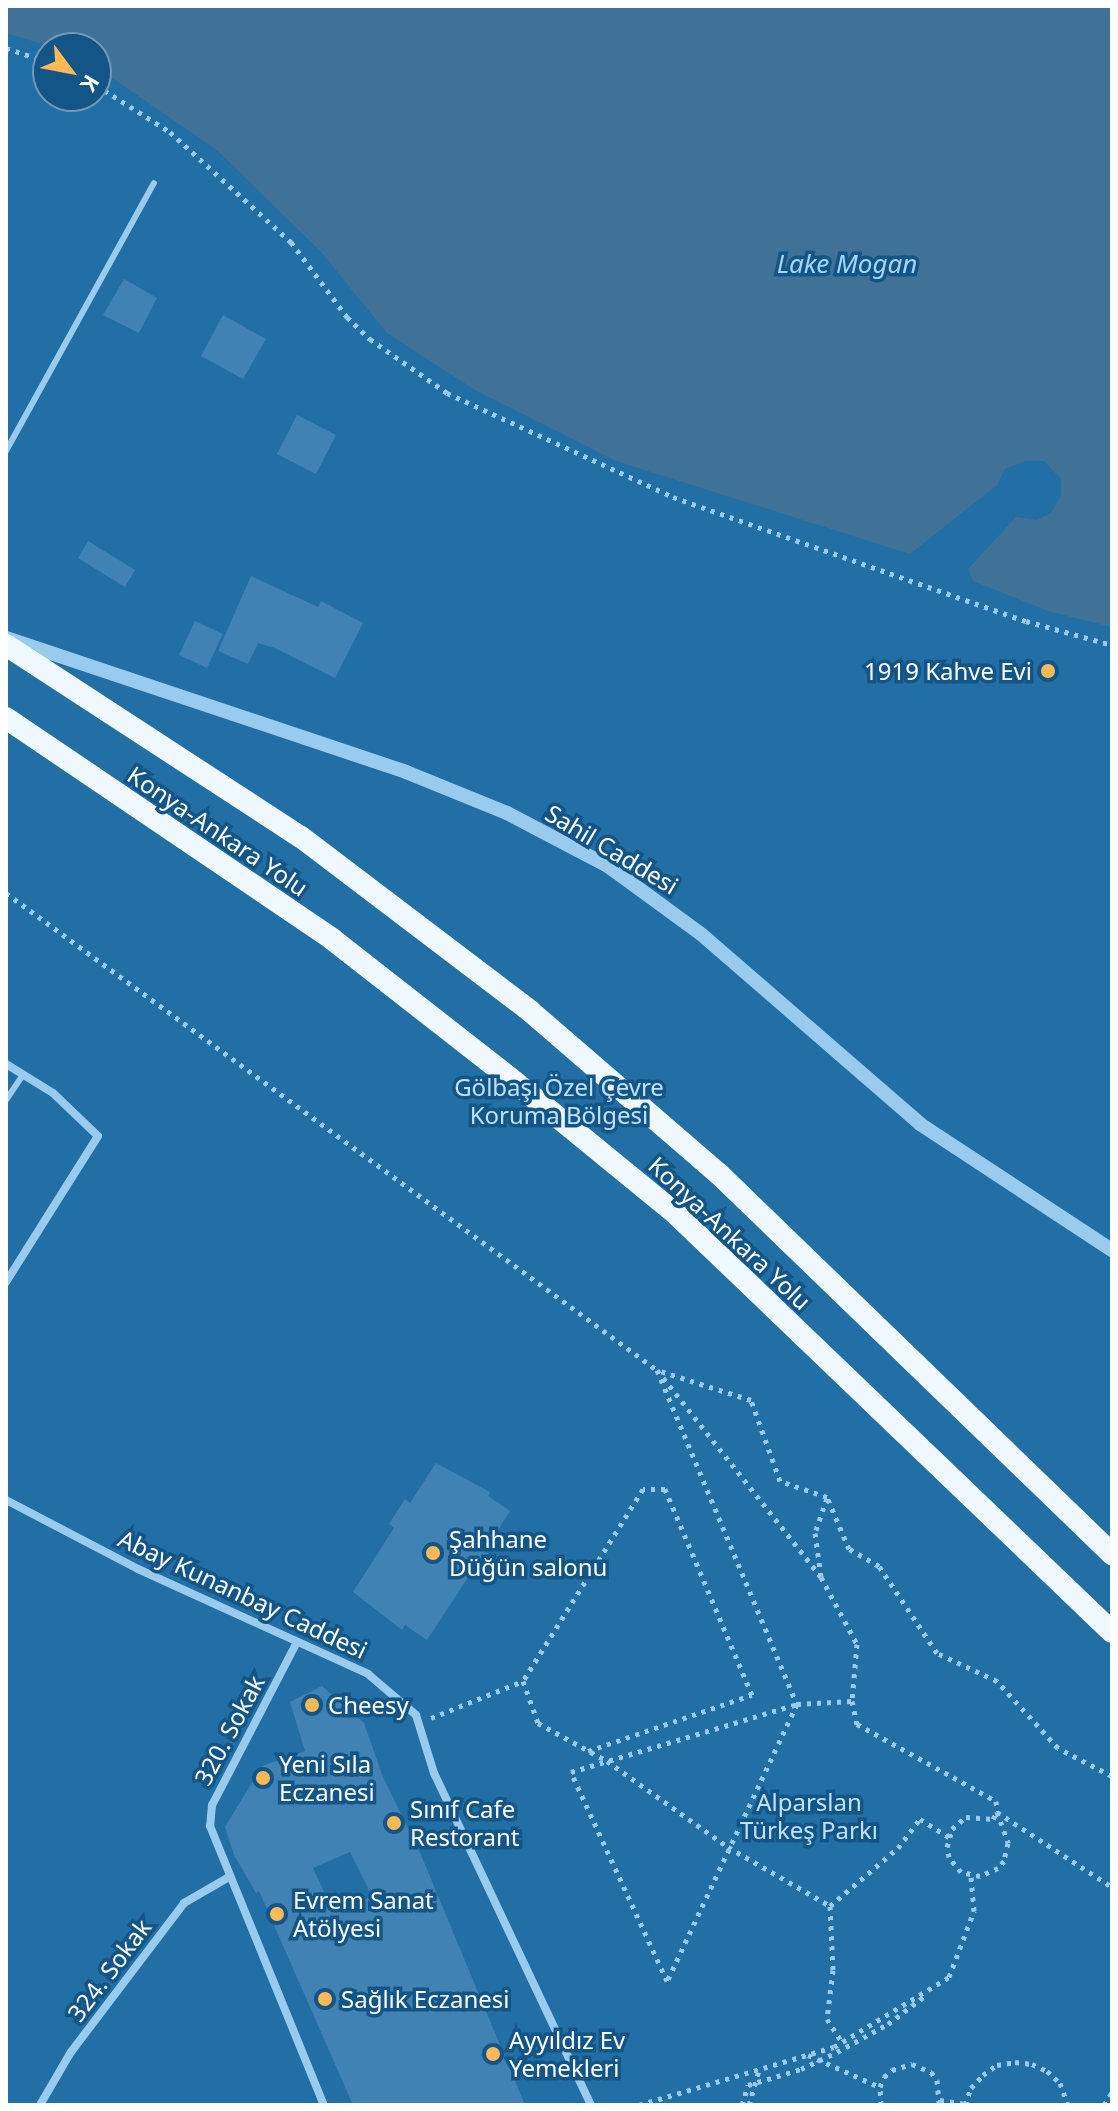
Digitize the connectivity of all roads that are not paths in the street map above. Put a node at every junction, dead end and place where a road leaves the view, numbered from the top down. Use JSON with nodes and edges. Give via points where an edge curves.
{"nodes":[{"id":1,"x":154,"y":183,"type":"dead end"},
{"id":2,"x":6,"y":451,"type":"edge"},
{"id":3,"x":6,"y":638,"type":"edge"},
{"id":4,"x":6,"y":645,"type":"edge"},
{"id":5,"x":6,"y":718,"type":"edge"},
{"id":6,"x":6,"y":1064,"type":"edge"},
{"id":7,"x":23,"y":1075,"type":"junction"},
{"id":8,"x":6,"y":1100,"type":"edge"},
{"id":9,"x":1112,"y":1250,"type":"edge"},
{"id":10,"x":6,"y":1282,"type":"edge"},
{"id":11,"x":6,"y":1500,"type":"edge"},
{"id":12,"x":1112,"y":1554,"type":"edge"},
{"id":13,"x":1112,"y":1632,"type":"edge"},
{"id":14,"x":297,"y":1642,"type":"junction"},
{"id":15,"x":229,"y":1877,"type":"junction"},
{"id":16,"x":40,"y":2105,"type":"edge"},
{"id":17,"x":324,"y":2105,"type":"edge"},
{"id":18,"x":591,"y":2105,"type":"edge"}],
"edges":[{"from":1,"to":2,"type":"lane"},
{"from":3,"to":9,"type":"street","name":"Sahil Caddesi","via":[[406,772],[507,813],[608,866],[701,934],[920,1124]]},
{"from":4,"to":12,"type":"highway","via":[[301,837],[530,1011],[719,1174]]},
{"from":5,"to":13,"type":"highway","name":"Konya-Ankara Yolu","via":[[332,939],[676,1214]]},
{"from":6,"to":7,"type":"street"},
{"from":7,"to":8,"type":"lane"},
{"from":7,"to":10,"type":"street","via":[[53,1093],[98,1136]]},
{"from":11,"to":14,"type":"street","name":"Abay Kunanbay Caddesi","via":[[138,1569]]},
{"from":14,"to":15,"type":"street","name":"320. Sokak","via":[[212,1805],[210,1826]]},
{"from":14,"to":18,"type":"street","name":"Abay Kunanbay Caddesi","via":[[368,1674],[416,1715],[434,1773]]},
{"from":15,"to":16,"type":"street","name":"324. Sokak","via":[[184,1903],[71,2052]]},
{"from":15,"to":17,"type":"street","name":"320. Sokak"}]}
